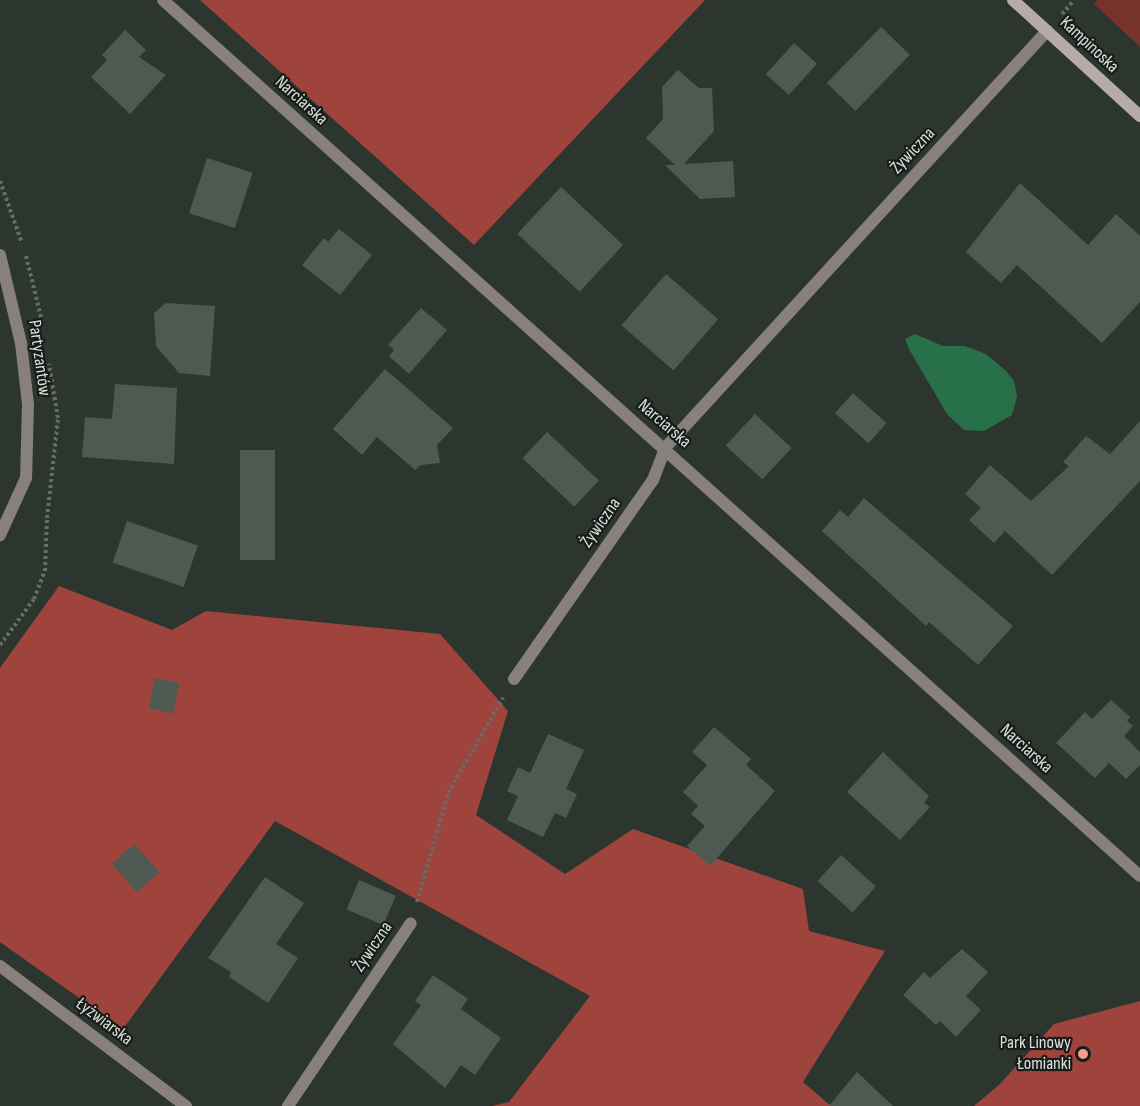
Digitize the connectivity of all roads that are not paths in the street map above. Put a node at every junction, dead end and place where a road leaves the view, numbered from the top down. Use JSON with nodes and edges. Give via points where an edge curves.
{"nodes":[{"id":1,"x":163,"y":0,"type":"edge"},
{"id":2,"x":1013,"y":0,"type":"edge"},
{"id":3,"x":1047,"y":31,"type":"junction"},
{"id":4,"x":1140,"y":116,"type":"edge"},
{"id":5,"x":0,"y":255,"type":"edge"},
{"id":6,"x":665,"y":448,"type":"junction"},
{"id":7,"x":0,"y":535,"type":"edge"},
{"id":8,"x":514,"y":679,"type":"road end"},
{"id":9,"x":1140,"y":876,"type":"edge"},
{"id":10,"x":411,"y":923,"type":"road end"},
{"id":11,"x":0,"y":966,"type":"edge"},
{"id":12,"x":186,"y":1106,"type":"edge"},
{"id":13,"x":288,"y":1106,"type":"edge"}],
"edges":[{"from":1,"to":6,"type":"street","name":"Narciarska","via":[[510,316]]},
{"from":2,"to":3,"type":"main road","name":"Kampinoska"},
{"from":3,"to":4,"type":"main road","name":"Kampinoska"},
{"from":3,"to":6,"type":"street","name":"Żywiczna"},
{"from":5,"to":7,"type":"street","name":"Partyzantów","via":[[21,343],[28,404],[26,478]]},
{"from":6,"to":8,"type":"street","name":"Żywiczna","via":[[653,480]]},
{"from":6,"to":9,"type":"street","name":"Narciarska"},
{"from":10,"to":13,"type":"street","name":"Żywiczna"},
{"from":11,"to":12,"type":"street","name":"Łyżwiarska"}]}
